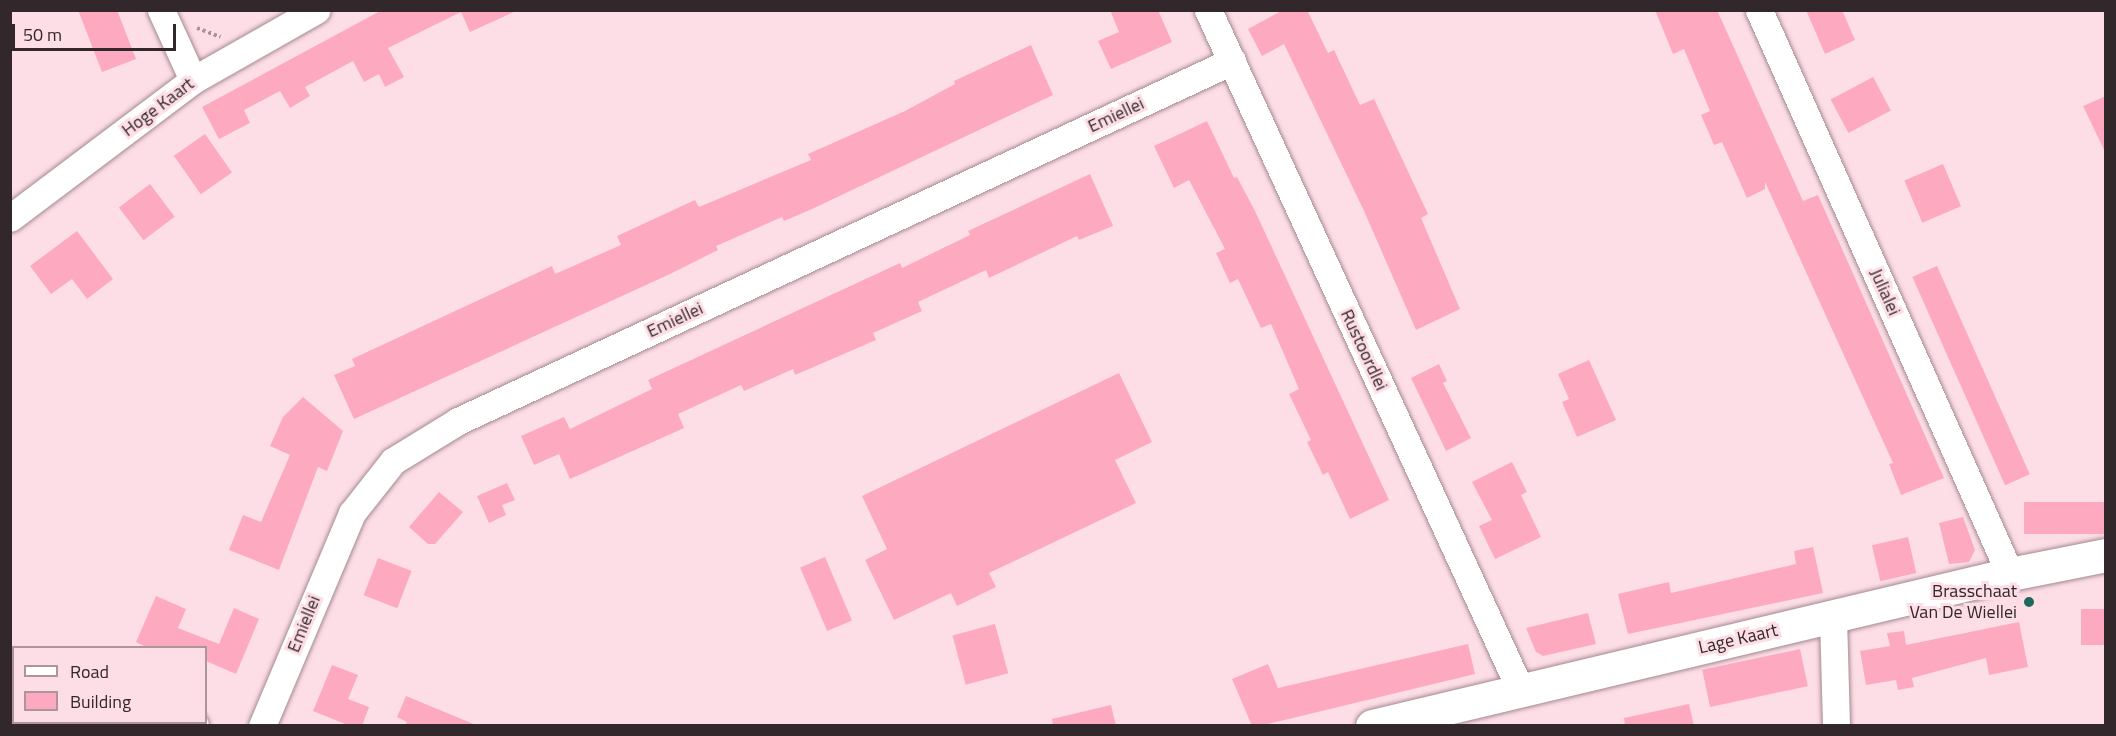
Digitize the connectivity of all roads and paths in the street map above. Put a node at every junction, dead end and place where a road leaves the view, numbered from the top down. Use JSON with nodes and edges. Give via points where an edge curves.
{"nodes":[{"id":1,"x":161,"y":10,"type":"edge"},
{"id":2,"x":316,"y":10,"type":"edge"},
{"id":3,"x":1208,"y":10,"type":"edge"},
{"id":4,"x":1759,"y":10,"type":"edge"},
{"id":5,"x":1232,"y":61,"type":"junction"},
{"id":6,"x":193,"y":80,"type":"junction"},
{"id":7,"x":10,"y":218,"type":"edge"},
{"id":8,"x":2106,"y":555,"type":"edge"},
{"id":9,"x":2010,"y":574,"type":"junction"},
{"id":10,"x":1833,"y":617,"type":"junction"},
{"id":11,"x":1520,"y":689,"type":"junction"},
{"id":12,"x":262,"y":726,"type":"edge"},
{"id":13,"x":1372,"y":726,"type":"edge"},
{"id":14,"x":1836,"y":726,"type":"edge"}],
"edges":[{"from":1,"to":6,"type":"street"},
{"from":2,"to":6,"type":"street","name":"Hoge Kaart"},
{"from":3,"to":5,"type":"street","name":"Rustoordlei"},
{"from":4,"to":9,"type":"street","name":"Julialei"},
{"from":5,"to":11,"type":"street","name":"Rustoordlei"},
{"from":5,"to":12,"type":"street","name":"Emiellei","via":[[469,416],[393,460],[352,513]]},
{"from":6,"to":7,"type":"street","name":"Hoge Kaart"},
{"from":8,"to":9,"type":"street","name":"Lage Kaart"},
{"from":9,"to":10,"type":"street","name":"Lage Kaart"},
{"from":10,"to":11,"type":"street","name":"Lage Kaart"},
{"from":10,"to":14,"type":"street"},
{"from":11,"to":13,"type":"street","name":"Lage Kaart"}]}
